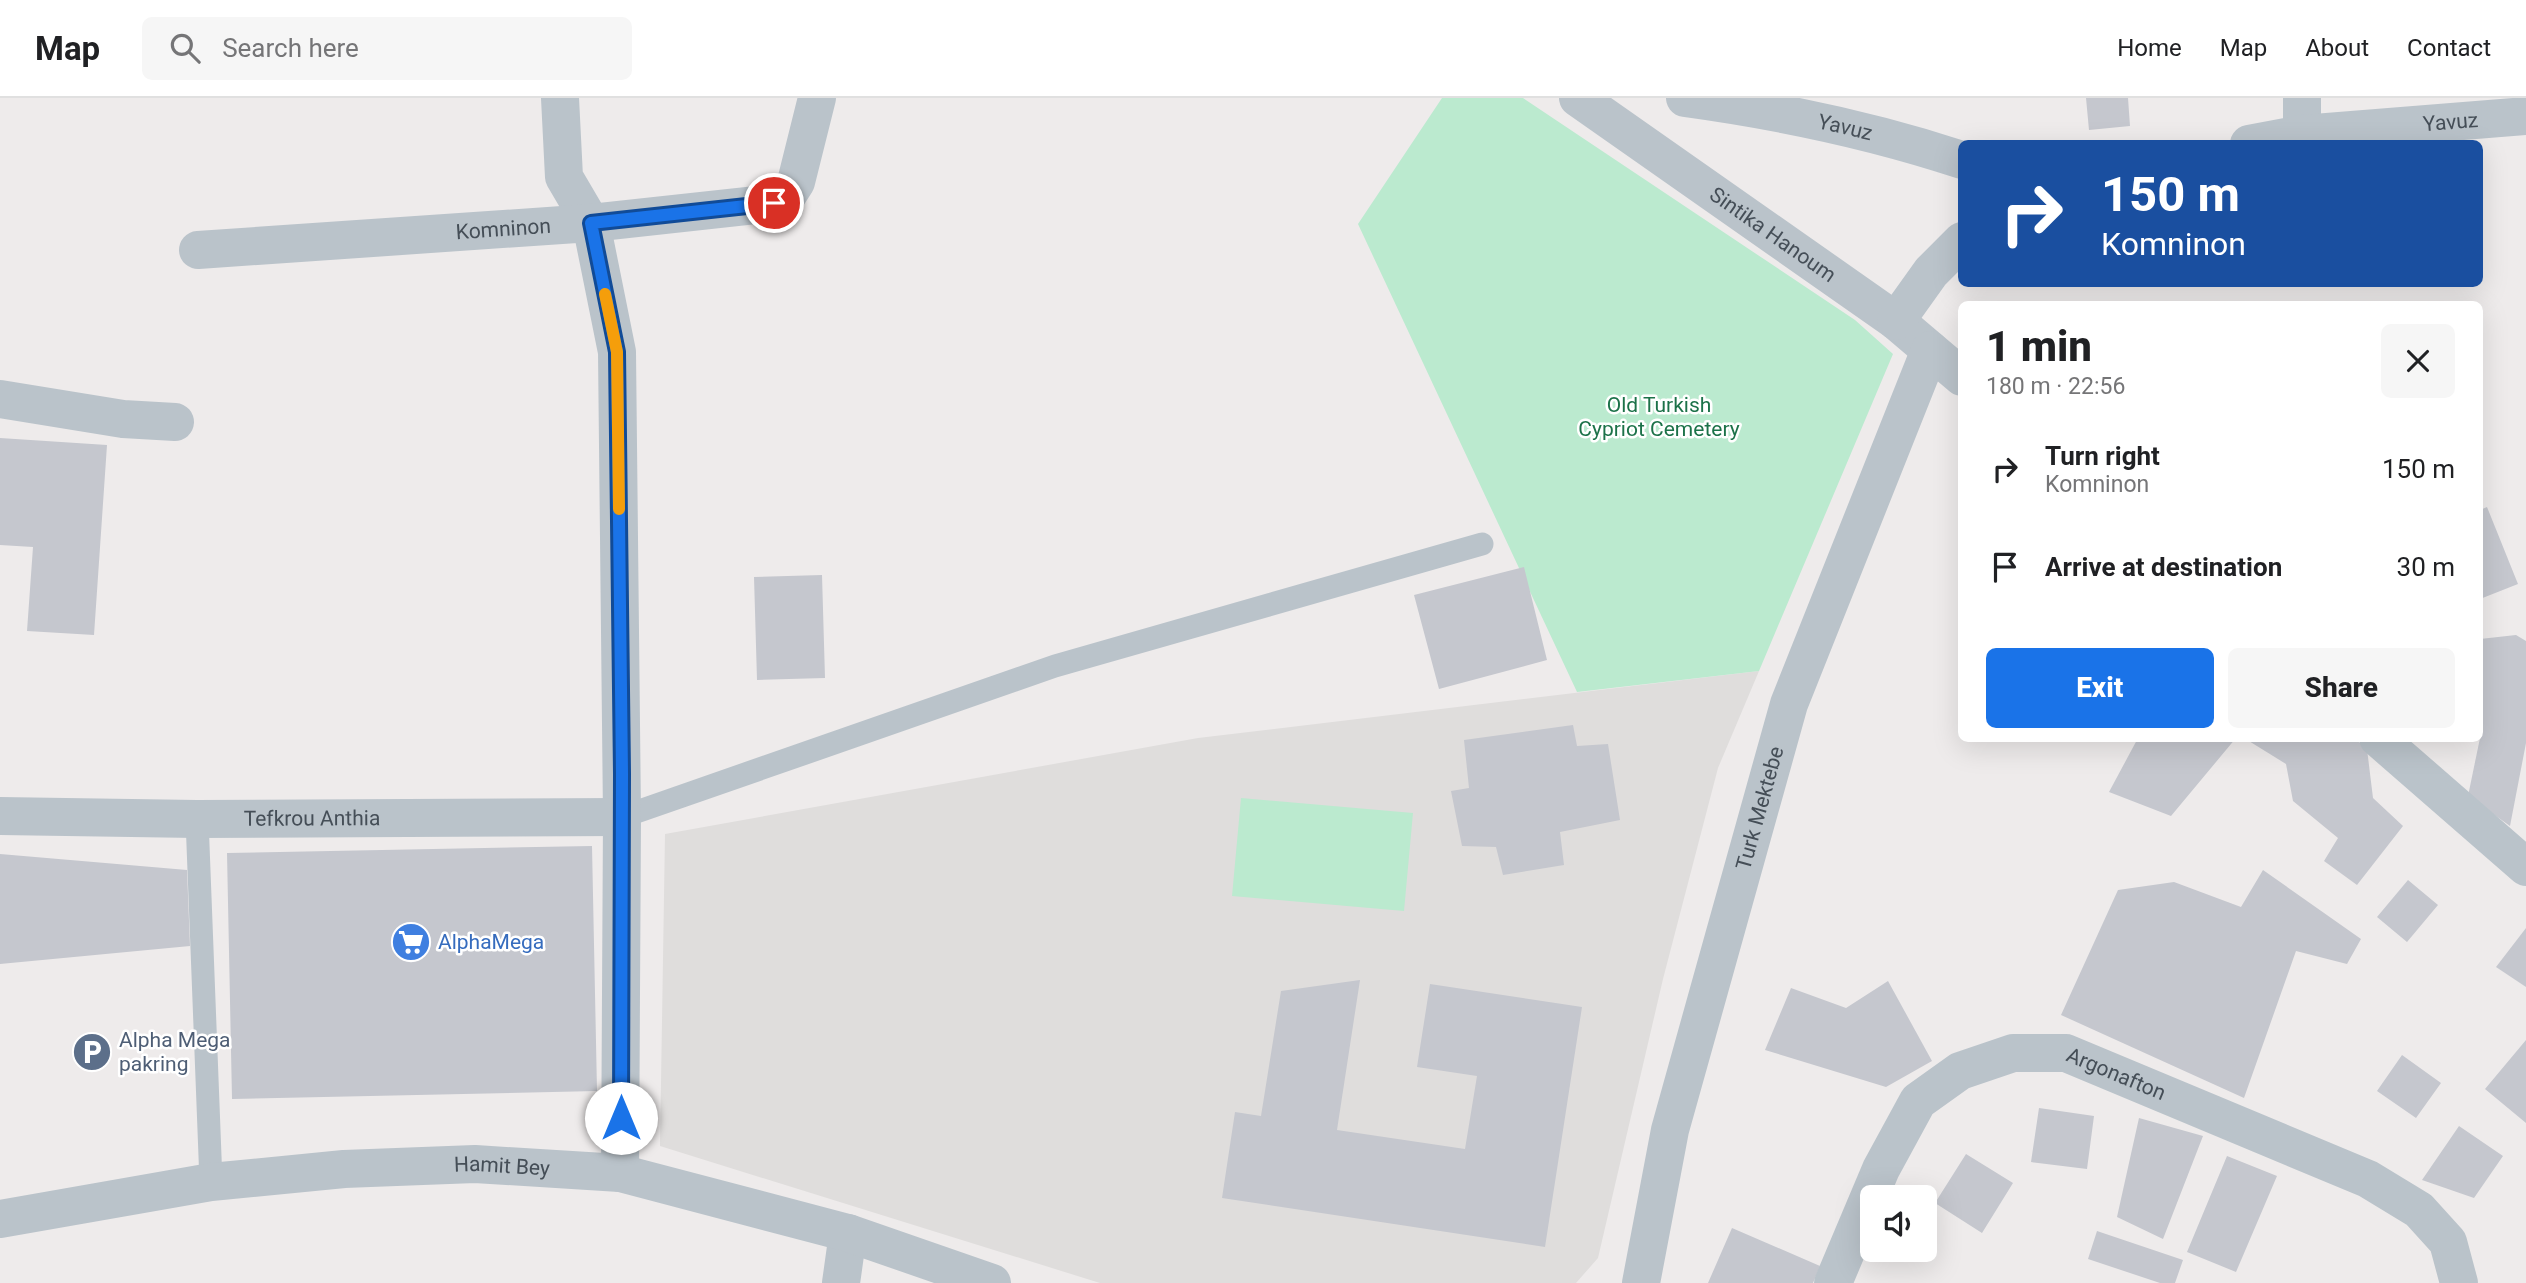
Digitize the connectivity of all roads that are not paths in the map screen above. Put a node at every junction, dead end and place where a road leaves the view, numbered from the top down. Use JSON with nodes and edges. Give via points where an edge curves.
{"nodes":[{"id":1,"x":560,"y":98,"type":"edge"},
{"id":2,"x":817,"y":98,"type":"edge"},
{"id":3,"x":1578,"y":98,"type":"edge"},
{"id":4,"x":1685,"y":98,"type":"edge"},
{"id":5,"x":2302,"y":116,"type":"edge"},
{"id":6,"x":2526,"y":116,"type":"edge"},
{"id":7,"x":2257,"y":140,"type":"edge"},
{"id":8,"x":1958,"y":159,"type":"edge"},
{"id":9,"x":591,"y":223,"type":"junction"},
{"id":10,"x":1958,"y":245,"type":"edge"},
{"id":11,"x":198,"y":250,"type":"dead end"},
{"id":12,"x":1896,"y":321,"type":"junction"},
{"id":13,"x":1930,"y":350,"type":"junction"},
{"id":14,"x":1958,"y":374,"type":"edge"},
{"id":15,"x":0,"y":399,"type":"edge"},
{"id":16,"x":175,"y":422,"type":"dead end"},
{"id":17,"x":1482,"y":544,"type":"dead end"},
{"id":18,"x":2383,"y":742,"type":"edge"},
{"id":19,"x":0,"y":816,"type":"edge"},
{"id":20,"x":622,"y":817,"type":"junction"},
{"id":21,"x":197,"y":819,"type":"junction"},
{"id":22,"x":2526,"y":867,"type":"edge"},
{"id":23,"x":620,"y":1173,"type":"junction"},
{"id":24,"x":211,"y":1182,"type":"junction"},
{"id":25,"x":0,"y":1219,"type":"edge"},
{"id":26,"x":848,"y":1233,"type":"junction"},
{"id":27,"x":841,"y":1283,"type":"edge"},
{"id":28,"x":992,"y":1283,"type":"edge"},
{"id":29,"x":1641,"y":1283,"type":"edge"},
{"id":30,"x":1833,"y":1283,"type":"edge"},
{"id":31,"x":2459,"y":1283,"type":"edge"}],
"edges":[{"from":1,"to":9,"type":"street","via":[[564,177]]},
{"from":2,"to":9,"type":"street","name":"Komninon","via":[[796,182],[787,196],[774,203]]},
{"from":3,"to":12,"type":"street","name":"Sintika Hanoum"},
{"from":4,"to":8,"type":"street","name":"Yavuz","via":[[1833,123]]},
{"from":5,"to":6,"type":"street","name":"Yavuz"},
{"from":5,"to":7,"type":"street","name":"Yavuz"},
{"from":9,"to":11,"type":"street","name":"Komninon"},
{"from":9,"to":20,"type":"street","via":[[617,352]]},
{"from":10,"to":12,"type":"street","via":[[1931,272]]},
{"from":12,"to":13,"type":"street","name":"Sintika Hanoum"},
{"from":13,"to":14,"type":"street","name":"Sintika Hanoum"},
{"from":13,"to":29,"type":"street","name":"Turk Mektebe","via":[[1789,704],[1670,1130]]},
{"from":15,"to":16,"type":"street","via":[[123,419]]},
{"from":17,"to":20,"type":"lane","via":[[1055,666]]},
{"from":18,"to":22,"type":"street"},
{"from":19,"to":21,"type":"street","name":"Tefkrou Anthia"},
{"from":20,"to":21,"type":"street","name":"Tefkrou Anthia"},
{"from":20,"to":23,"type":"street"},
{"from":21,"to":24,"type":"lane"},
{"from":23,"to":24,"type":"street","name":"Hamit Bey","via":[[475,1164],[344,1169]]},
{"from":23,"to":26,"type":"street","name":"Hamit Bey"},
{"from":24,"to":25,"type":"street","name":"Hamit Bey"},
{"from":26,"to":27,"type":"street"},
{"from":26,"to":28,"type":"street","name":"Hamit Bey"},
{"from":30,"to":31,"type":"street","name":"Argonafton","via":[[1881,1169],[1918,1101],[1960,1071],[2013,1053],[2066,1053],[2368,1180],[2418,1210],[2448,1242]]}]}
